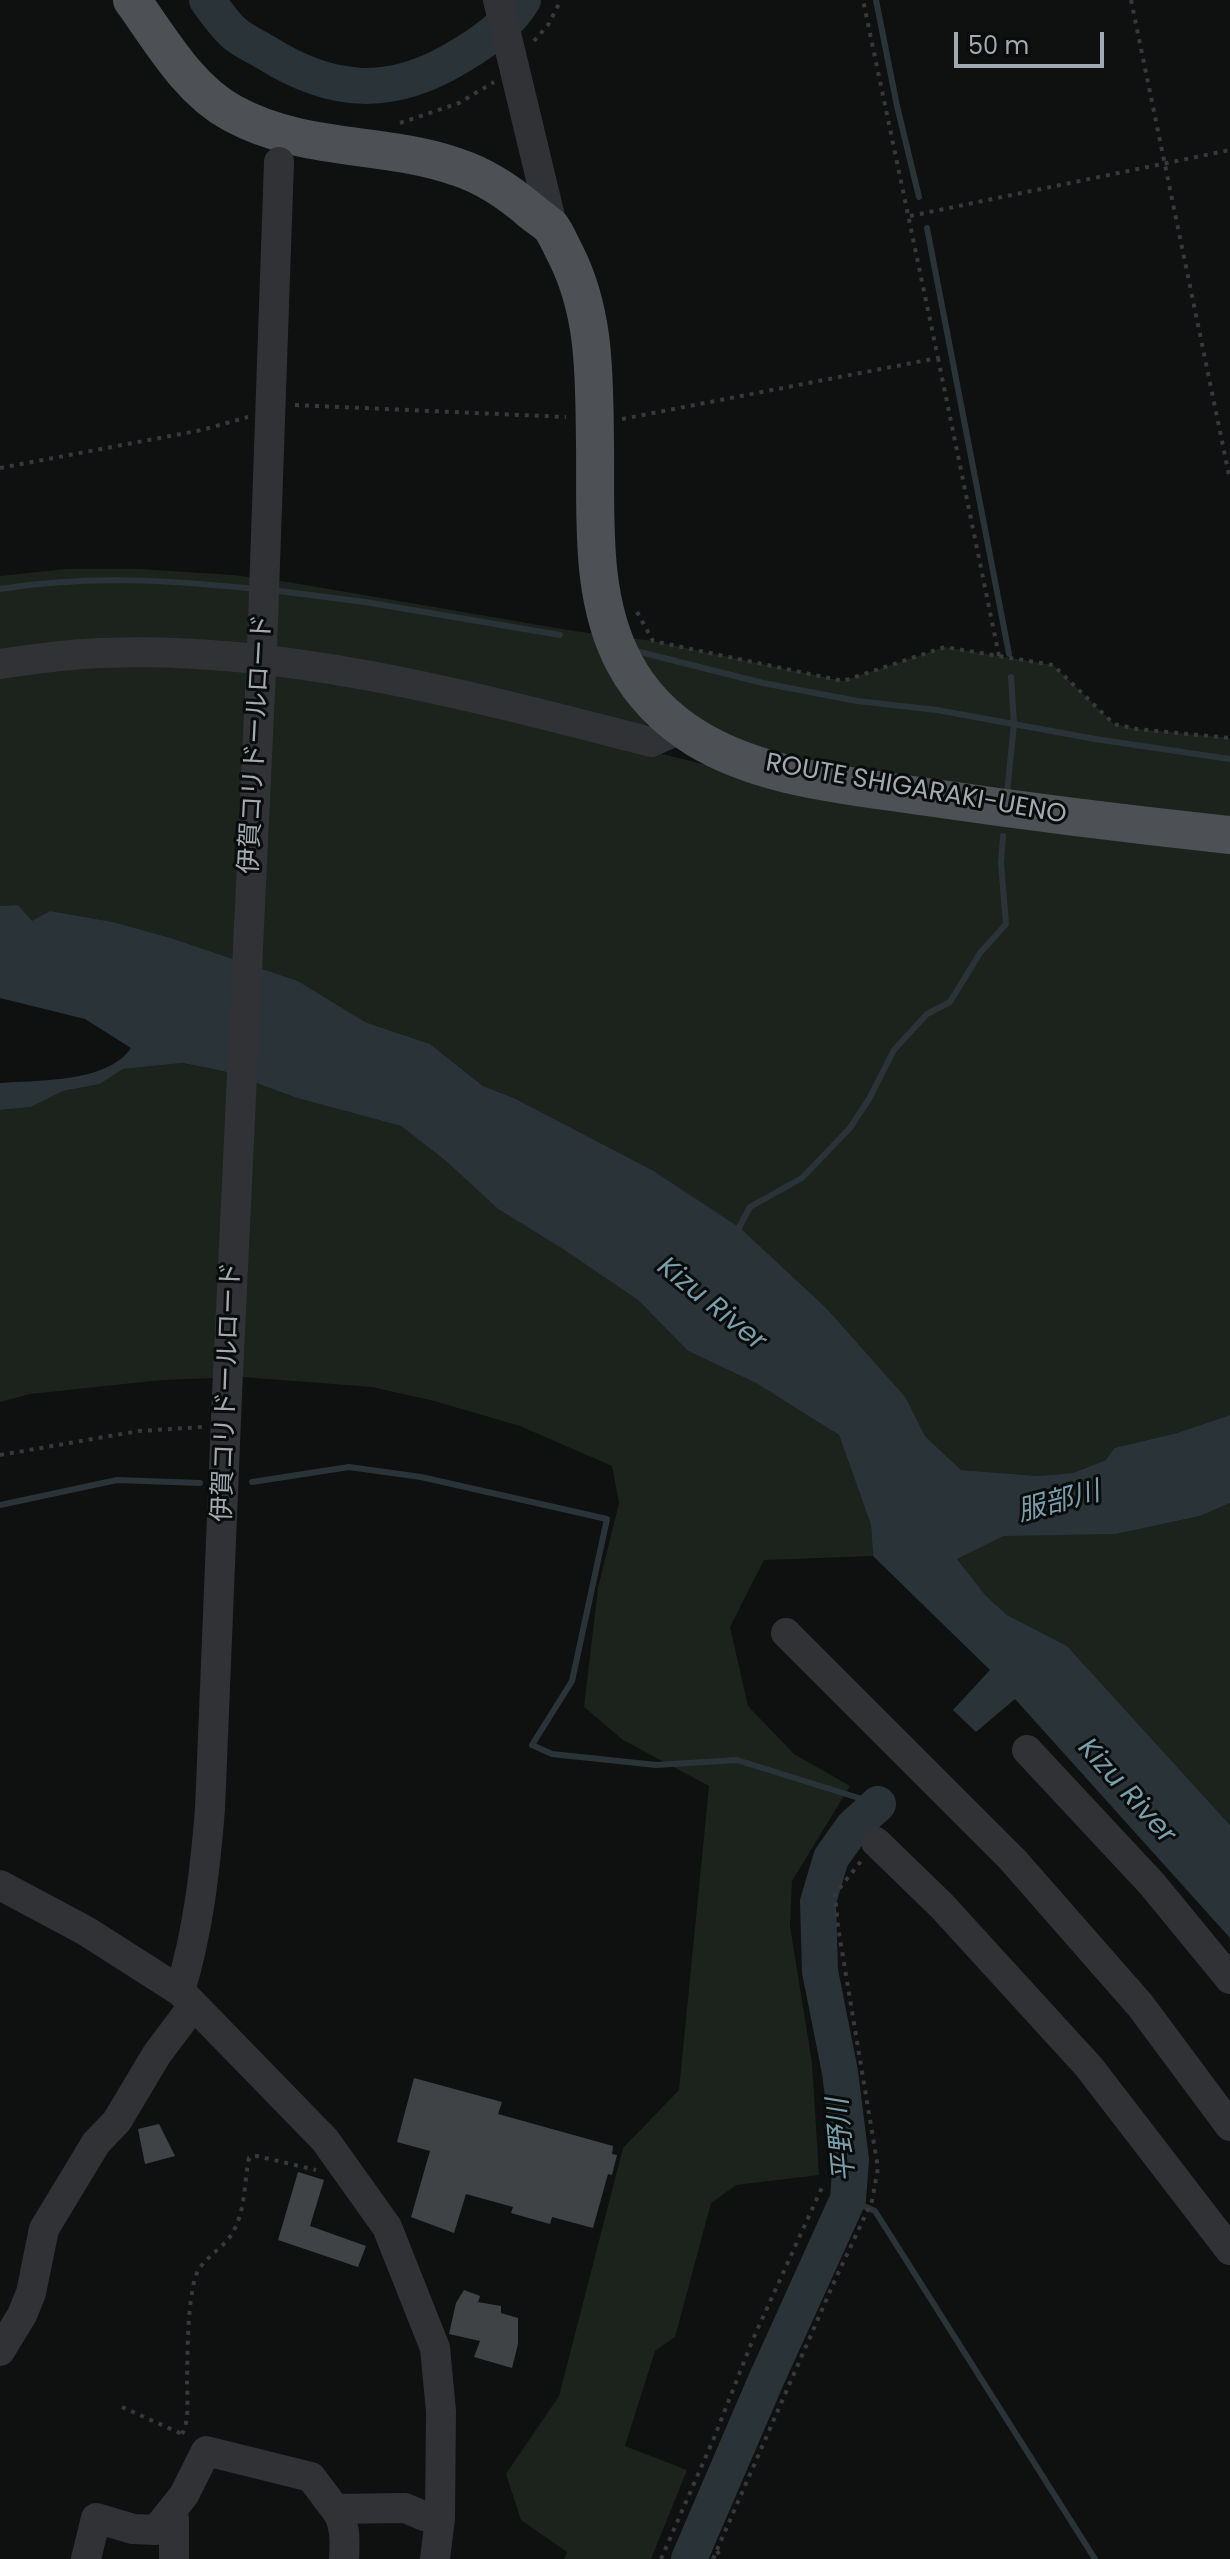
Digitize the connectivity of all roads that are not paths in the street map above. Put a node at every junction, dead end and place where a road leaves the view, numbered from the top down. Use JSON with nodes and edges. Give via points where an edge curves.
{"nodes":[{"id":1,"x":132,"y":0,"type":"edge"},
{"id":2,"x":498,"y":0,"type":"edge"},
{"id":3,"x":280,"y":148,"type":"junction"},
{"id":4,"x":553,"y":229,"type":"junction"},
{"id":5,"x":0,"y":664,"type":"edge"},
{"id":6,"x":677,"y":724,"type":"junction"},
{"id":7,"x":1230,"y":835,"type":"edge"},
{"id":8,"x":786,"y":1633,"type":"dead end"},
{"id":9,"x":1027,"y":1750,"type":"dead end"},
{"id":10,"x":876,"y":1842,"type":"road end"},
{"id":11,"x":0,"y":1885,"type":"edge"},
{"id":12,"x":1230,"y":1979,"type":"edge"},
{"id":13,"x":186,"y":1998,"type":"junction"},
{"id":14,"x":1230,"y":2126,"type":"edge"},
{"id":15,"x":1230,"y":2250,"type":"edge"},
{"id":16,"x":0,"y":2351,"type":"edge"},
{"id":17,"x":335,"y":2509,"type":"junction"},
{"id":18,"x":171,"y":2514,"type":"junction"},
{"id":19,"x":440,"y":2518,"type":"junction"},
{"id":20,"x":86,"y":2559,"type":"edge"},
{"id":21,"x":174,"y":2559,"type":"edge"},
{"id":22,"x":344,"y":2559,"type":"edge"},
{"id":23,"x":435,"y":2559,"type":"edge"}],
"edges":[{"from":1,"to":3,"type":"main road","name":"ROUTE SHIGARAKI-UENO","via":[[188,77]]},
{"from":2,"to":4,"type":"street"},
{"from":3,"to":4,"type":"main road","name":"ROUTE SHIGARAKI-UENO","via":[[351,148],[458,167],[509,192]]},
{"from":3,"to":13,"type":"street","name":"伊賀コリドールロード","bridge":true,"via":[[210,1809]]},
{"from":4,"to":6,"type":"main road","name":"ROUTE SHIGARAKI-UENO","via":[[573,270],[593,342],[599,569],[612,633],[650,701]]},
{"from":5,"to":6,"type":"street","via":[[101,653],[247,659],[400,682],[651,742]]},
{"from":6,"to":7,"type":"main road","name":"ROUTE SHIGARAKI-UENO","via":[[741,759],[823,780]]},
{"from":8,"to":14,"type":"street","via":[[1012,1859],[1140,2005]]},
{"from":9,"to":12,"type":"street","via":[[1152,1884]]},
{"from":10,"to":15,"type":"street","via":[[1089,2067]]},
{"from":11,"to":13,"type":"street","via":[[86,1931]]},
{"from":13,"to":16,"type":"street","via":[[117,2121],[96,2143],[44,2229],[31,2293]]},
{"from":13,"to":19,"type":"street","via":[[325,2140],[387,2227],[435,2348],[441,2411]]},
{"from":17,"to":18,"type":"street","via":[[311,2477],[206,2451]]},
{"from":17,"to":19,"type":"street","via":[[405,2508]]},
{"from":17,"to":22,"type":"street","via":[[343,2526]]},
{"from":18,"to":20,"type":"street","via":[[156,2530],[96,2518]]},
{"from":18,"to":21,"type":"street"},
{"from":19,"to":23,"type":"street"}]}
